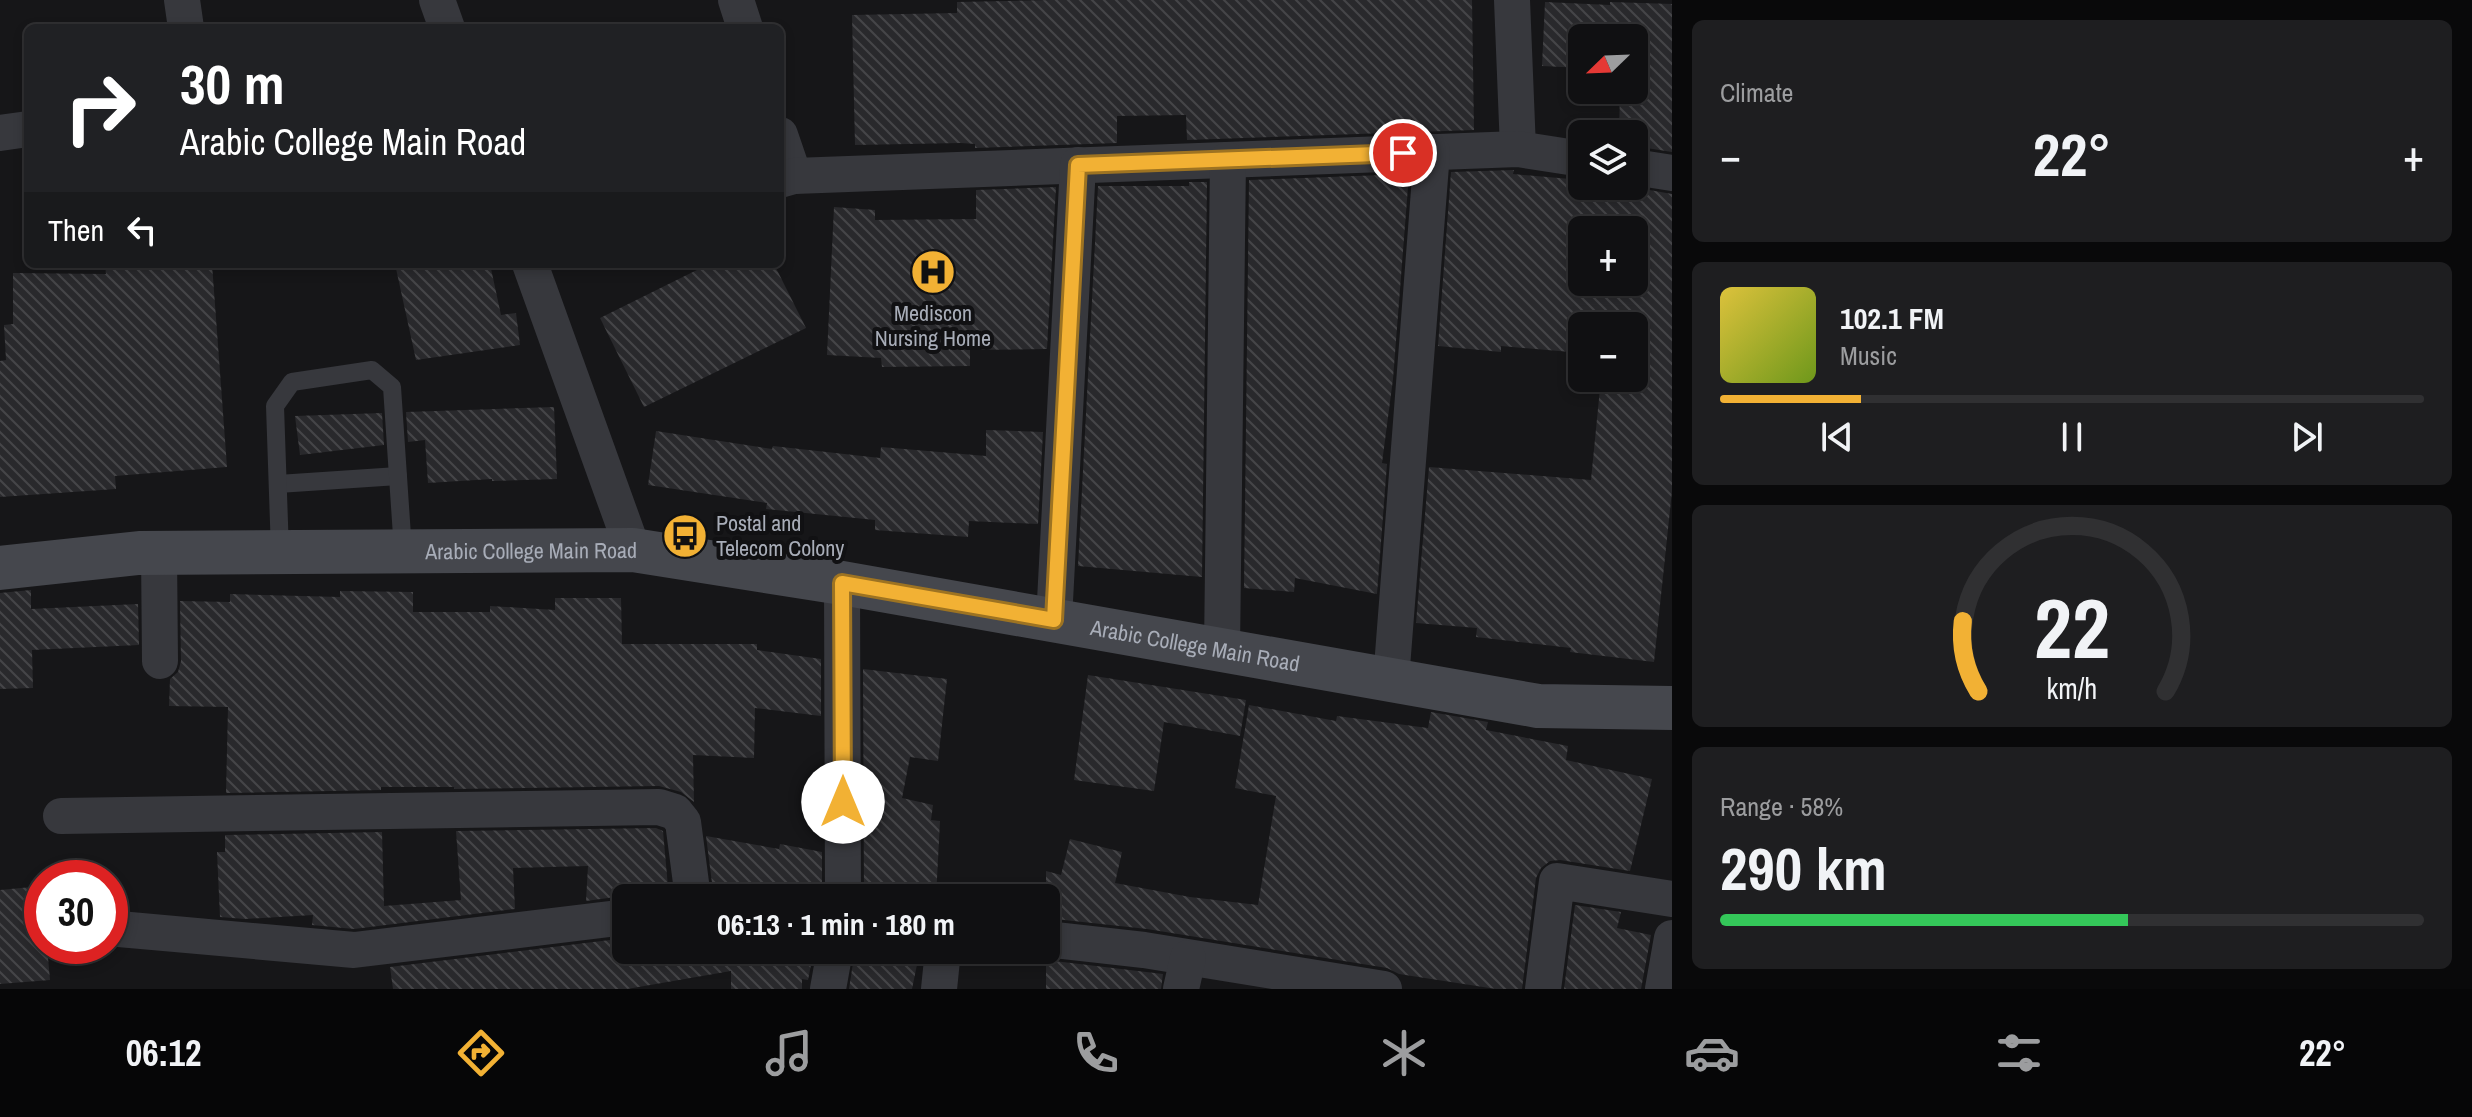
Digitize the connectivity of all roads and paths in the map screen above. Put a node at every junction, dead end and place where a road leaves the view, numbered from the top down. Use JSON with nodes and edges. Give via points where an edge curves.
{"nodes":[{"id":1,"x":182,"y":0,"type":"edge"},
{"id":2,"x":437,"y":0,"type":"edge"},
{"id":3,"x":736,"y":0,"type":"edge"},
{"id":4,"x":1512,"y":0,"type":"edge"},
{"id":5,"x":185,"y":24,"type":"edge"},
{"id":6,"x":446,"y":24,"type":"edge"},
{"id":7,"x":744,"y":24,"type":"edge"},
{"id":8,"x":24,"y":130,"type":"edge"},
{"id":9,"x":0,"y":133,"type":"edge"},
{"id":10,"x":1518,"y":149,"type":"junction"},
{"id":11,"x":1432,"y":152,"type":"junction"},
{"id":12,"x":1568,"y":157,"type":"edge"},
{"id":13,"x":1228,"y":160,"type":"junction"},
{"id":14,"x":1078,"y":165,"type":"junction"},
{"id":15,"x":1648,"y":169,"type":"edge"},
{"id":16,"x":1672,"y":173,"type":"edge"},
{"id":17,"x":787,"y":178,"type":"edge"},
{"id":18,"x":531,"y":268,"type":"edge"},
{"id":19,"x":398,"y":476,"type":"junction"},
{"id":20,"x":278,"y":484,"type":"junction"},
{"id":21,"x":633,"y":550,"type":"junction"},
{"id":22,"x":403,"y":551,"type":"junction"},
{"id":23,"x":280,"y":552,"type":"junction"},
{"id":24,"x":159,"y":553,"type":"junction"},
{"id":25,"x":0,"y":568,"type":"edge"},
{"id":26,"x":842,"y":583,"type":"junction"},
{"id":27,"x":1054,"y":620,"type":"junction"},
{"id":28,"x":1222,"y":649,"type":"junction"},
{"id":29,"x":160,"y":661,"type":"dead end"},
{"id":30,"x":1391,"y":680,"type":"junction"},
{"id":31,"x":1671,"y":699,"type":"edge"},
{"id":32,"x":61,"y":816,"type":"dead end"},
{"id":33,"x":691,"y":884,"type":"edge"},
{"id":34,"x":843,"y":884,"type":"edge"},
{"id":35,"x":1672,"y":899,"type":"edge"},
{"id":36,"x":612,"y":919,"type":"edge"},
{"id":37,"x":128,"y":930,"type":"edge"},
{"id":38,"x":1672,"y":938,"type":"edge"},
{"id":39,"x":1060,"y":941,"type":"edge"},
{"id":40,"x":832,"y":964,"type":"edge"},
{"id":41,"x":942,"y":964,"type":"edge"},
{"id":42,"x":1184,"y":973,"type":"edge"},
{"id":43,"x":1300,"y":983,"type":"edge"},
{"id":44,"x":828,"y":989,"type":"edge"},
{"id":45,"x":939,"y":989,"type":"edge"},
{"id":46,"x":1384,"y":989,"type":"edge"},
{"id":47,"x":1543,"y":989,"type":"edge"},
{"id":48,"x":1663,"y":989,"type":"edge"}],
"edges":[{"from":1,"to":5,"type":"street"},
{"from":2,"to":6,"type":"street"},
{"from":3,"to":7,"type":"street"},
{"from":4,"to":10,"type":"street"},
{"from":8,"to":9,"type":"street"},
{"from":10,"to":11,"type":"street"},
{"from":10,"to":12,"type":"street"},
{"from":11,"to":13,"type":"street"},
{"from":11,"to":30,"type":"street"},
{"from":13,"to":14,"type":"street"},
{"from":13,"to":28,"type":"street"},
{"from":14,"to":17,"type":"street"},
{"from":14,"to":27,"type":"street"},
{"from":15,"to":16,"type":"street"},
{"from":18,"to":21,"type":"street"},
{"from":19,"to":20,"type":"lane"},
{"from":19,"to":20,"type":"lane","via":[[392,387],[372,370],[292,382],[275,406]]},
{"from":19,"to":22,"type":"lane"},
{"from":20,"to":23,"type":"lane"},
{"from":21,"to":22,"type":"main road","name":"Arabic College Main Road"},
{"from":21,"to":26,"type":"main road","name":"Arabic College Main Road"},
{"from":22,"to":23,"type":"main road","name":"Arabic College Main Road"},
{"from":23,"to":24,"type":"main road","name":"Arabic College Main Road"},
{"from":24,"to":25,"type":"main road","name":"Arabic College Main Road"},
{"from":24,"to":29,"type":"street"},
{"from":26,"to":27,"type":"main road","name":"Arabic College Main Road"},
{"from":26,"to":34,"type":"street"},
{"from":27,"to":28,"type":"main road","name":"Arabic College Main Road"},
{"from":28,"to":30,"type":"main road","name":"Arabic College Main Road"},
{"from":30,"to":31,"type":"main road","name":"Arabic College Main Road","via":[[1538,706]]},
{"from":32,"to":33,"type":"street","via":[[659,807],[675,812],[683,822]]},
{"from":35,"to":47,"type":"street","via":[[1557,881]]},
{"from":36,"to":37,"type":"street","via":[[354,950]]},
{"from":38,"to":48,"type":"street"},
{"from":39,"to":42,"type":"street","via":[[1144,950]]},
{"from":40,"to":44,"type":"street"},
{"from":41,"to":45,"type":"street"},
{"from":42,"to":43,"type":"street"},
{"from":43,"to":46,"type":"street"}]}
